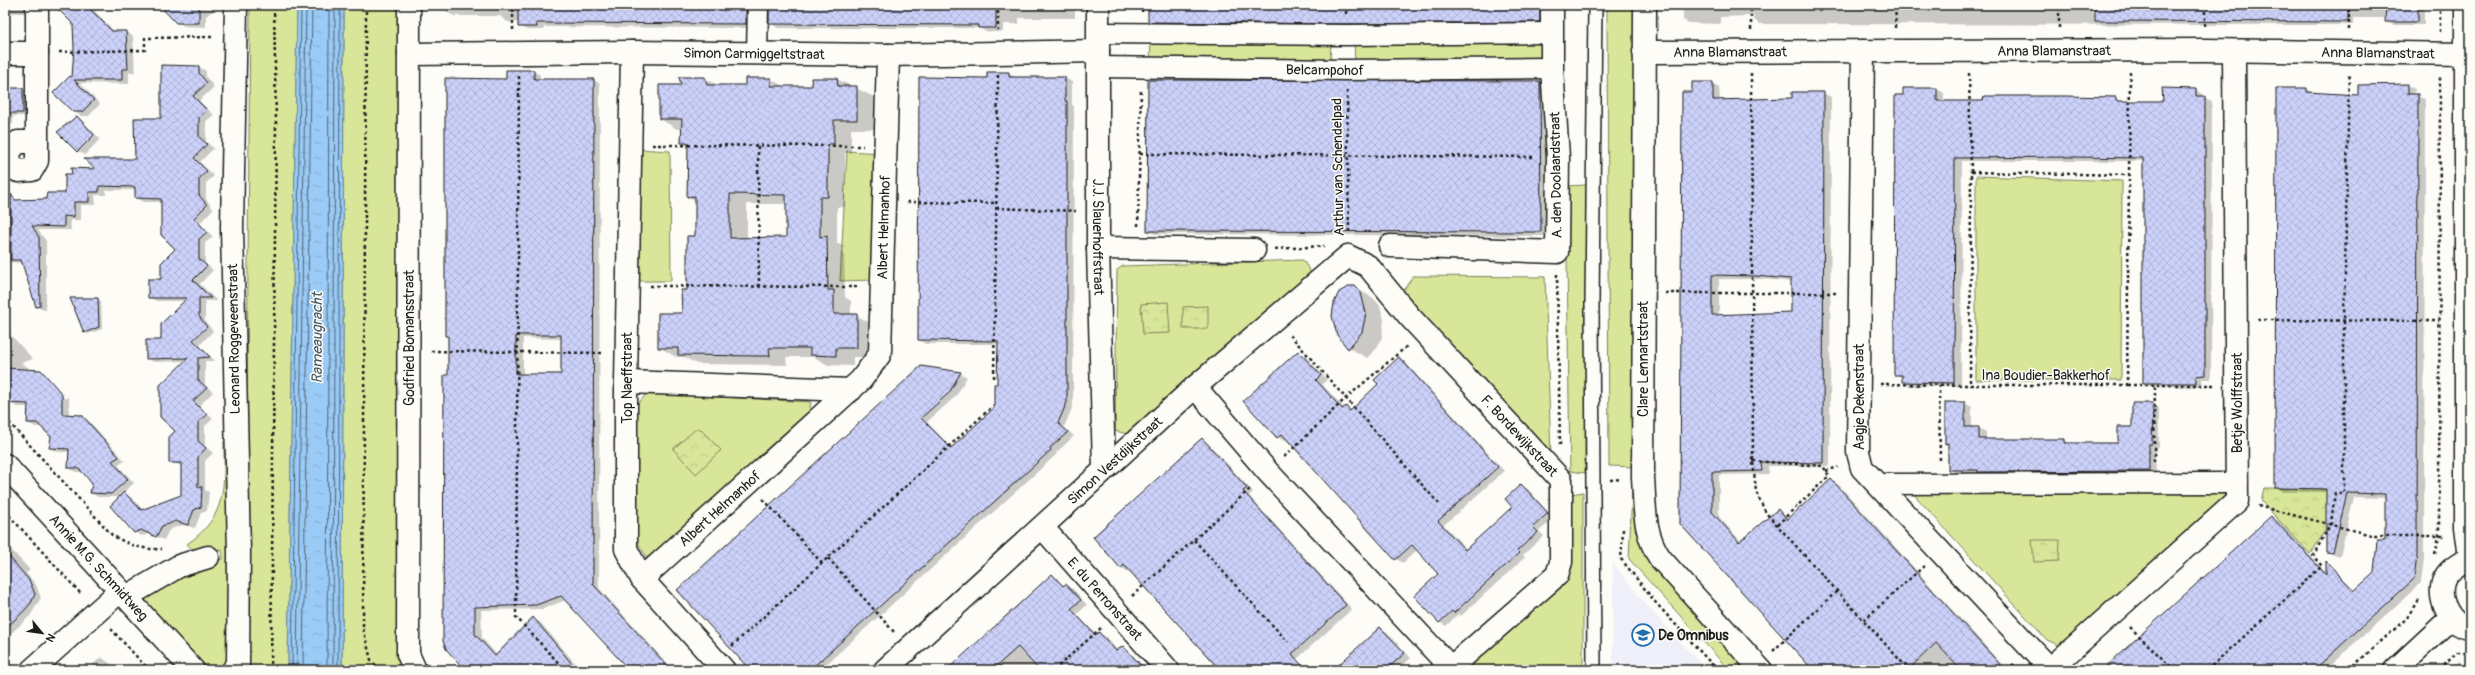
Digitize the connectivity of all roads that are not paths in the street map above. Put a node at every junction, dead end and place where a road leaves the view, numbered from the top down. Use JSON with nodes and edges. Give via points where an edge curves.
{"nodes":[{"id":1,"x":37,"y":5,"type":"edge"},
{"id":2,"x":236,"y":5,"type":"edge"},
{"id":3,"x":409,"y":5,"type":"edge"},
{"id":4,"x":758,"y":5,"type":"edge"},
{"id":5,"x":1098,"y":5,"type":"edge"},
{"id":6,"x":1552,"y":5,"type":"edge"},
{"id":7,"x":1595,"y":5,"type":"edge"},
{"id":8,"x":1645,"y":5,"type":"edge"},
{"id":9,"x":2466,"y":5,"type":"edge"},
{"id":10,"x":1552,"y":33,"type":"junction"},
{"id":11,"x":1098,"y":51,"type":"junction"},
{"id":12,"x":1863,"y":51,"type":"junction"},
{"id":13,"x":632,"y":52,"type":"junction"},
{"id":14,"x":1644,"y":52,"type":"junction"},
{"id":15,"x":2234,"y":52,"type":"junction"},
{"id":16,"x":5,"y":53,"type":"edge"},
{"id":17,"x":37,"y":53,"type":"junction"},
{"id":18,"x":757,"y":53,"type":"junction"},
{"id":19,"x":409,"y":54,"type":"junction"},
{"id":20,"x":2464,"y":54,"type":"junction"},
{"id":21,"x":888,"y":55,"type":"junction"},
{"id":22,"x":1552,"y":68,"type":"junction"},
{"id":23,"x":37,"y":142,"type":"dead end"},
{"id":24,"x":1390,"y":246,"type":"dead end"},
{"id":25,"x":1098,"y":248,"type":"junction"},
{"id":26,"x":1254,"y":250,"type":"dead end"},
{"id":27,"x":1348,"y":256,"type":"joint"},
{"id":28,"x":626,"y":382,"type":"junction"},
{"id":29,"x":1195,"y":387,"type":"junction"},
{"id":30,"x":851,"y":390,"type":"junction"},
{"id":31,"x":5,"y":465,"type":"edge"},
{"id":32,"x":1104,"y":469,"type":"junction"},
{"id":33,"x":1878,"y":484,"type":"junction"},
{"id":34,"x":2237,"y":492,"type":"junction"},
{"id":35,"x":1042,"y":528,"type":"junction"},
{"id":36,"x":208,"y":557,"type":"dead end"},
{"id":37,"x":2470,"y":558,"type":"edge"},
{"id":38,"x":642,"y":579,"type":"junction"},
{"id":39,"x":123,"y":594,"type":"junction"},
{"id":40,"x":2451,"y":618,"type":"junction"},
{"id":41,"x":2470,"y":628,"type":"edge"},
{"id":42,"x":720,"y":666,"type":"edge"},
{"id":43,"x":1759,"y":668,"type":"edge"},
{"id":44,"x":1450,"y":669,"type":"edge"},
{"id":45,"x":32,"y":670,"type":"edge"},
{"id":46,"x":193,"y":670,"type":"edge"},
{"id":47,"x":233,"y":670,"type":"edge"},
{"id":48,"x":415,"y":670,"type":"edge"},
{"id":49,"x":885,"y":670,"type":"edge"},
{"id":50,"x":1168,"y":670,"type":"edge"},
{"id":51,"x":1594,"y":670,"type":"edge"},
{"id":52,"x":2049,"y":670,"type":"edge"},
{"id":53,"x":2395,"y":670,"type":"edge"}],
"edges":[{"from":1,"to":17,"type":"street"},
{"from":2,"to":47,"type":"street","name":"Leonard Roggeveenstraat","via":[[232,228],[239,553],[238,665]]},
{"from":3,"to":19,"type":"street","name":"Godfried Bomansstraat"},
{"from":4,"to":18,"type":"street"},
{"from":5,"to":11,"type":"street","name":"J.J. Slauerhoffstraat"},
{"from":6,"to":10,"type":"street","name":"A. den Doolaardstraat"},
{"from":7,"to":51,"type":"lane"},
{"from":8,"to":14,"type":"street","name":"Clare Lennartstraat"},
{"from":9,"to":20,"type":"street"},
{"from":10,"to":11,"type":"street","via":[[1141,34]]},
{"from":10,"to":22,"type":"street","name":"A. den Doolaardstraat"},
{"from":11,"to":21,"type":"street","name":"Simon Carmiggeltstraat"},
{"from":11,"to":22,"type":"street","name":"Belcampohof","via":[[1141,67],[1347,70]]},
{"from":11,"to":25,"type":"street","name":"J.J. Slauerhoffstraat"},
{"from":12,"to":14,"type":"street","name":"Anna Blamanstraat"},
{"from":12,"to":15,"type":"street","name":"Anna Blamanstraat"},
{"from":12,"to":33,"type":"street","name":"Aagje Dekenstraat","via":[[1858,452],[1862,468]]},
{"from":13,"to":18,"type":"street","name":"Simon Carmiggeltstraat"},
{"from":13,"to":19,"type":"street","name":"Simon Carmiggeltstraat"},
{"from":13,"to":28,"type":"street","name":"Top Naeffstraat"},
{"from":14,"to":43,"type":"street","name":"Clare Lennartstraat","via":[[1643,476],[1646,526],[1651,544],[1660,558]]},
{"from":15,"to":20,"type":"street","name":"Anna Blamanstraat"},
{"from":15,"to":34,"type":"street","name":"Betje Wolffstraat"},
{"from":16,"to":17,"type":"street"},
{"from":17,"to":23,"type":"street"},
{"from":18,"to":21,"type":"street","name":"Simon Carmiggeltstraat"},
{"from":19,"to":48,"type":"street","name":"Godfried Bomansstraat","via":[[408,654]]},
{"from":20,"to":37,"type":"street","via":[[2466,532]]},
{"from":21,"to":30,"type":"street","name":"Albert Helmanhof","via":[[880,354]]},
{"from":22,"to":24,"type":"street","name":"A. den Doolaardstraat","via":[[1558,157],[1557,252]]},
{"from":25,"to":26,"type":"street"},
{"from":25,"to":32,"type":"street","name":"J.J. Slauerhoffstraat"},
{"from":27,"to":29,"type":"street","name":"Simon Vestdijkstraat"},
{"from":27,"to":44,"type":"street","name":"F. Bordewijkstraat","via":[[1368,266],[1409,316],[1561,480],[1561,562],[1556,575]]},
{"from":28,"to":30,"type":"street"},
{"from":28,"to":38,"type":"street","name":"Top Naeffstraat","via":[[626,549]]},
{"from":29,"to":32,"type":"street","name":"Simon Vestdijkstraat"},
{"from":29,"to":44,"type":"street","name":"F. Bordewijkstraat","via":[[1268,472]]},
{"from":30,"to":38,"type":"street","name":"Albert Helmanhof"},
{"from":31,"to":39,"type":"street","name":"Annie M.G. Schmidtweg"},
{"from":32,"to":35,"type":"street","name":"Simon Vestdijkstraat"},
{"from":33,"to":34,"type":"street","via":[[2153,484]]},
{"from":33,"to":52,"type":"street","name":"Aagje Dekenstraat"},
{"from":34,"to":52,"type":"street","via":[[2115,611]]},
{"from":35,"to":49,"type":"street","name":"Simon Vestdijkstraat"},
{"from":35,"to":50,"type":"street","name":"E. du Perronstraat"},
{"from":36,"to":39,"type":"street","via":[[179,566]]},
{"from":37,"to":40,"type":"street","via":[[2453,567],[2444,582],[2443,601]]},
{"from":38,"to":42,"type":"street","name":"Top Naeffstraat"},
{"from":39,"to":45,"type":"street","via":[[97,611]]},
{"from":39,"to":46,"type":"street","name":"Annie M.G. Schmidtweg"},
{"from":40,"to":41,"type":"street"},
{"from":40,"to":53,"type":"street"}]}
